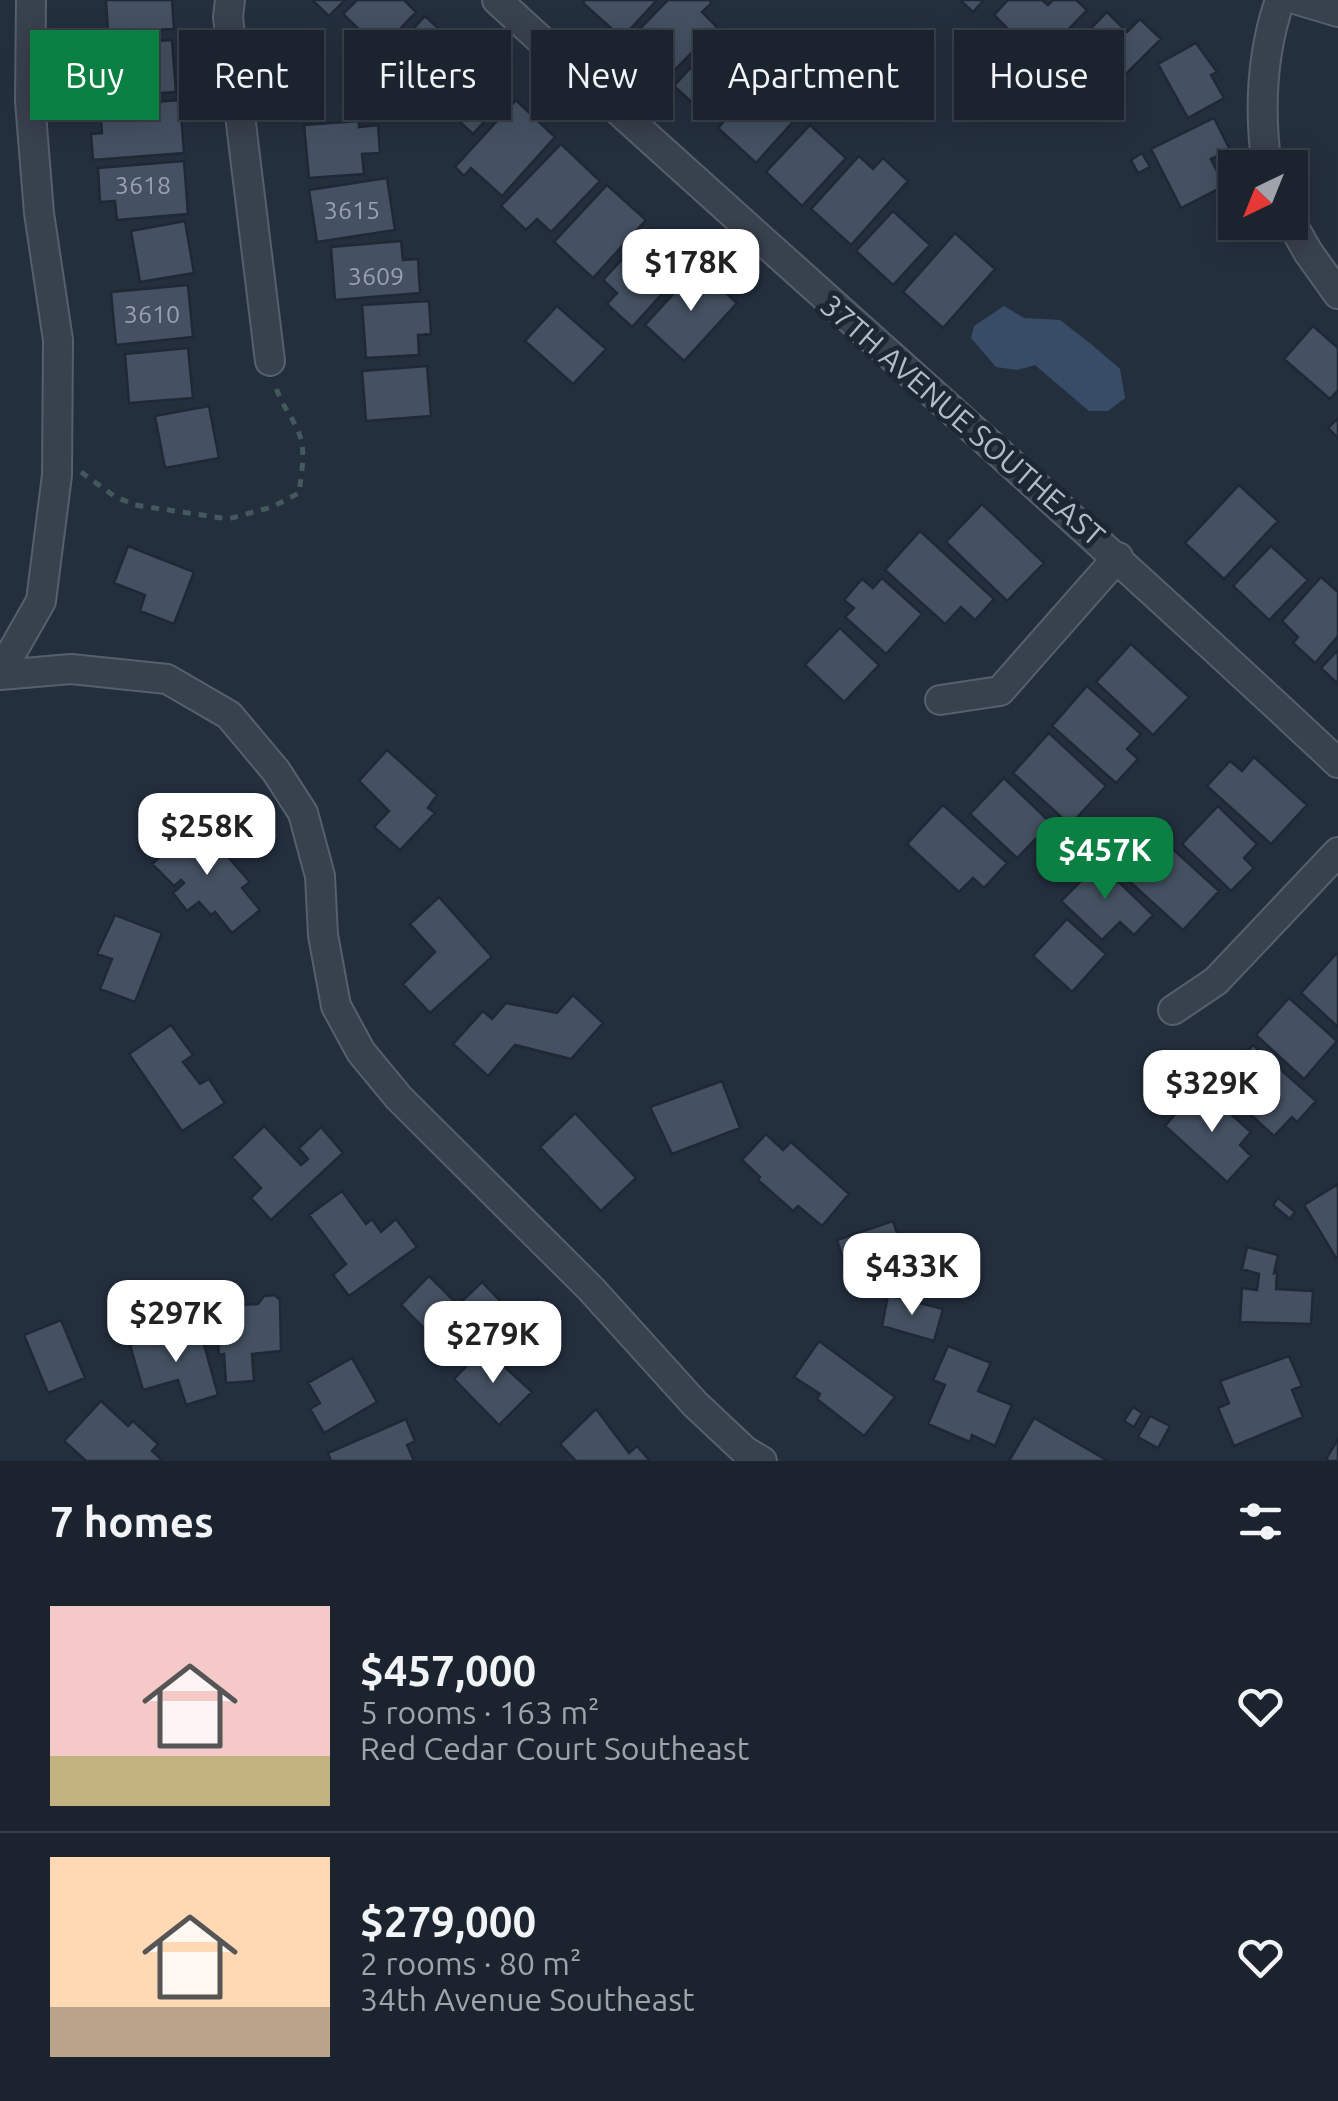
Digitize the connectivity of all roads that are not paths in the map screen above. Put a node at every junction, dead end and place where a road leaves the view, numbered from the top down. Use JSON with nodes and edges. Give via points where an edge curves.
{"nodes":[{"id":1,"x":30,"y":0,"type":"edge"},
{"id":2,"x":230,"y":0,"type":"edge"},
{"id":3,"x":497,"y":0,"type":"edge"},
{"id":4,"x":1280,"y":0,"type":"edge"},
{"id":5,"x":1298,"y":0,"type":"edge"},
{"id":6,"x":1338,"y":12,"type":"edge"},
{"id":7,"x":1265,"y":150,"type":"edge"},
{"id":8,"x":1301,"y":240,"type":"edge"},
{"id":9,"x":1338,"y":294,"type":"edge"},
{"id":10,"x":270,"y":361,"type":"road end"},
{"id":11,"x":1118,"y":556,"type":"junction"},
{"id":12,"x":0,"y":674,"type":"edge"},
{"id":13,"x":940,"y":700,"type":"dead end"},
{"id":14,"x":1338,"y":763,"type":"edge"},
{"id":15,"x":1338,"y":852,"type":"edge"},
{"id":16,"x":1173,"y":1010,"type":"dead end"},
{"id":17,"x":762,"y":1461,"type":"edge"}],
"edges":[{"from":1,"to":12,"type":"street","via":[[37,194],[58,340],[58,476],[41,600]]},
{"from":2,"to":10,"type":"street"},
{"from":3,"to":11,"type":"street","name":"37TH AVENUE SOUTHEAST"},
{"from":4,"to":7,"type":"street","via":[[1264,65]]},
{"from":5,"to":6,"type":"street"},
{"from":8,"to":9,"type":"street"},
{"from":11,"to":13,"type":"street","via":[[1000,691]]},
{"from":11,"to":14,"type":"street","name":"37TH AVENUE SOUTHEAST"},
{"from":12,"to":17,"type":"street","via":[[71,669],[167,679],[229,716],[303,814],[320,876],[336,1006],[361,1052],[695,1404]]},
{"from":15,"to":16,"type":"street","via":[[1216,981]]}]}
